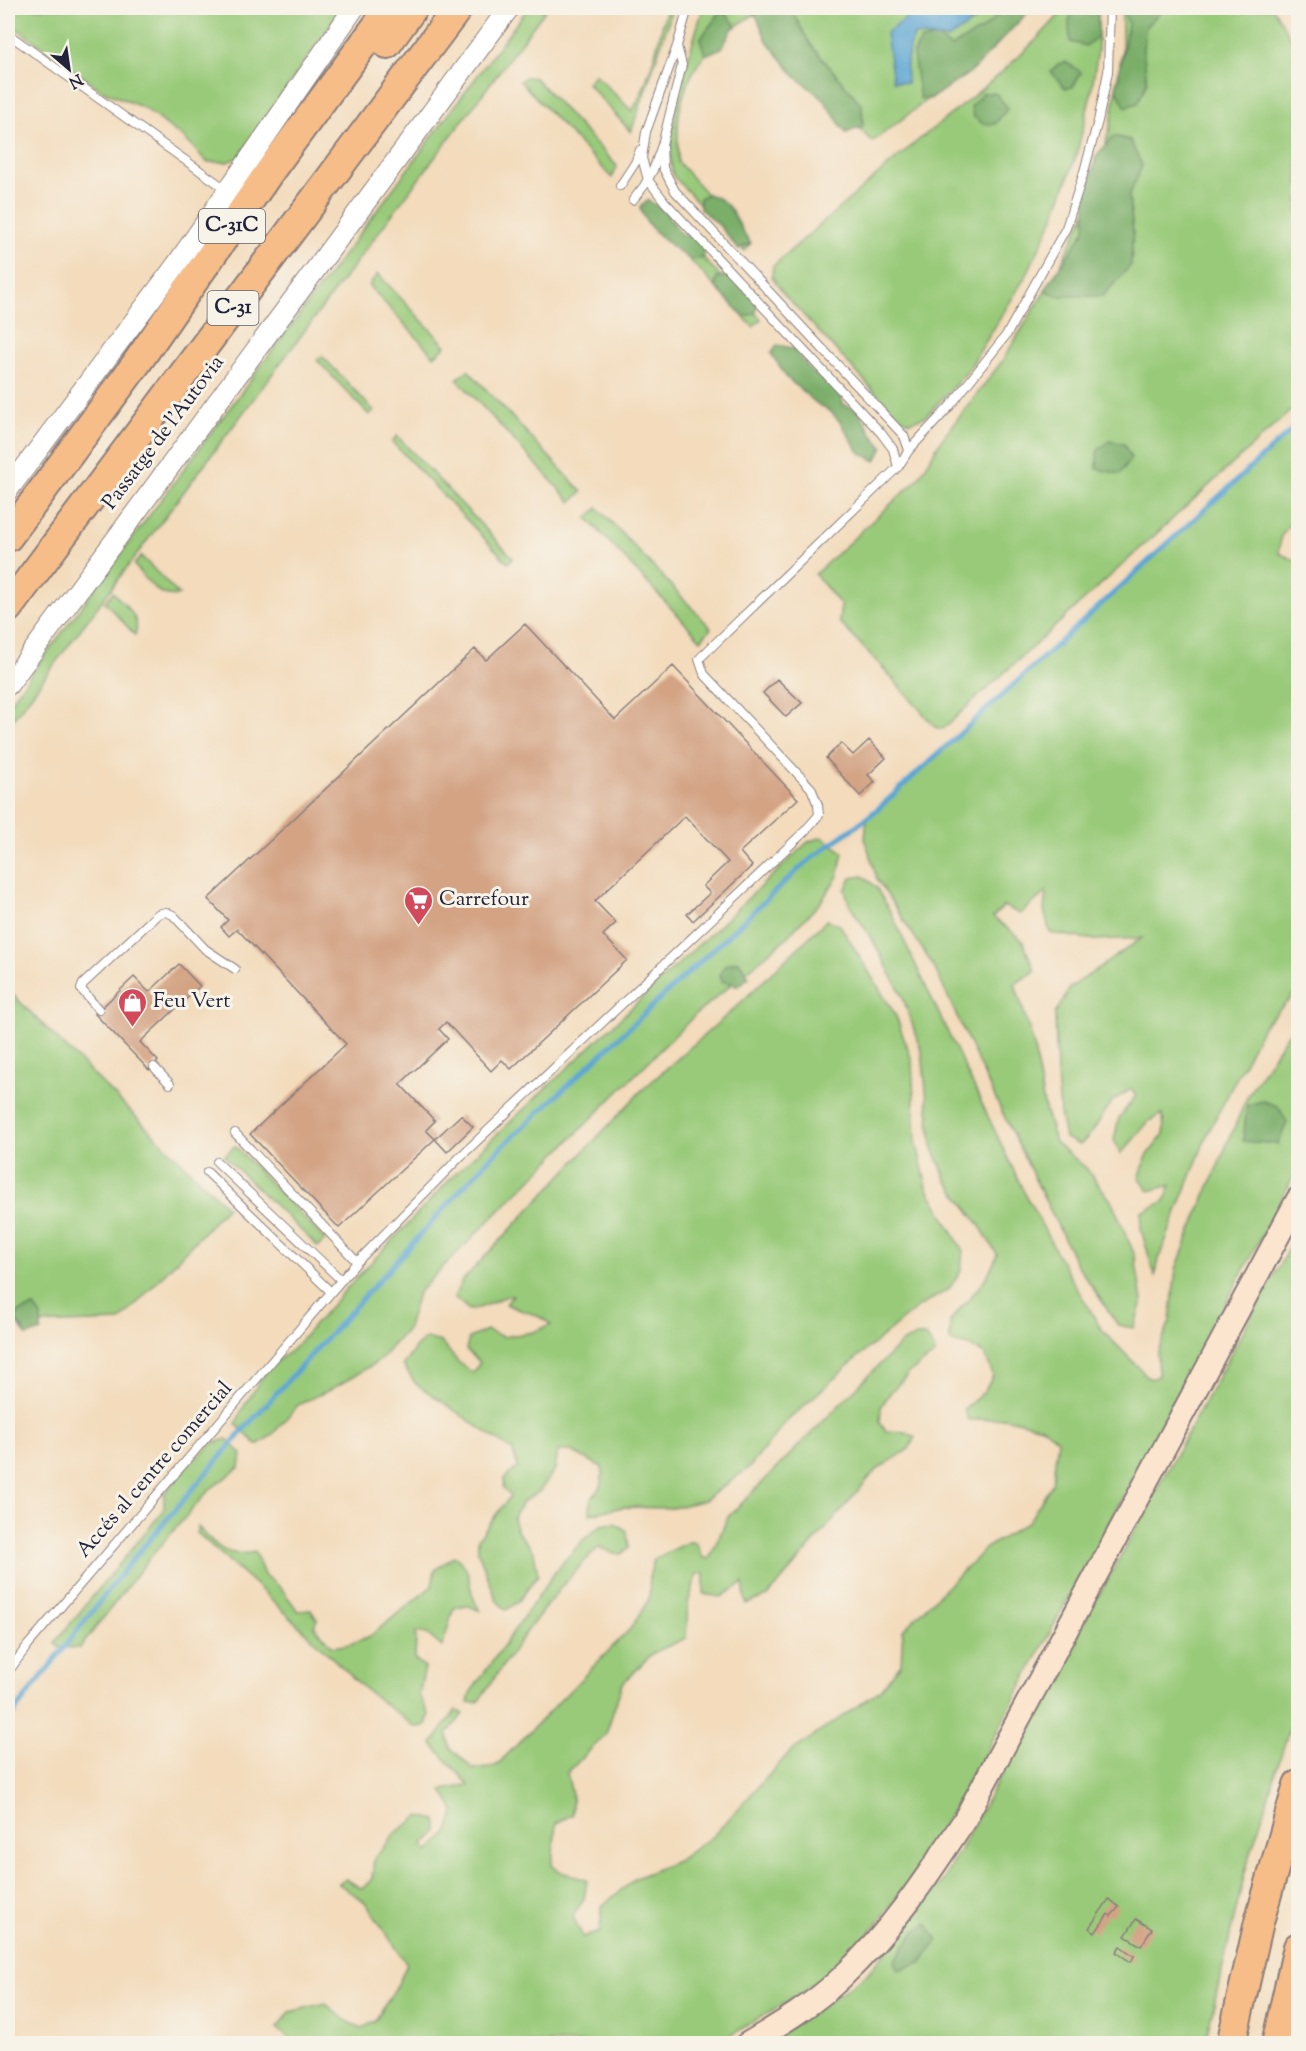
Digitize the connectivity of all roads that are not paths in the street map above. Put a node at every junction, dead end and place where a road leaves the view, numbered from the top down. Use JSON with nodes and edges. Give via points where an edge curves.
{"nodes":[{"id":1,"x":354,"y":8,"type":"edge"},
{"id":2,"x":390,"y":8,"type":"edge"},
{"id":3,"x":413,"y":8,"type":"edge"},
{"id":4,"x":458,"y":8,"type":"edge"},
{"id":5,"x":509,"y":8,"type":"edge"},
{"id":6,"x":688,"y":8,"type":"edge"},
{"id":7,"x":1110,"y":8,"type":"edge"},
{"id":8,"x":8,"y":34,"type":"edge"},
{"id":9,"x":677,"y":46,"type":"junction"},
{"id":10,"x":646,"y":132,"type":"junction"},
{"id":11,"x":662,"y":145,"type":"junction"},
{"id":12,"x":648,"y":180,"type":"junction"},
{"id":13,"x":620,"y":186,"type":"dead end"},
{"id":14,"x":228,"y":190,"type":"junction"},
{"id":15,"x":633,"y":200,"type":"dead end"},
{"id":16,"x":136,"y":364,"type":"junction"},
{"id":17,"x":909,"y":450,"type":"junction"},
{"id":18,"x":898,"y":467,"type":"junction"},
{"id":19,"x":8,"y":490,"type":"edge"},
{"id":20,"x":8,"y":537,"type":"edge"},
{"id":21,"x":8,"y":608,"type":"edge"},
{"id":22,"x":8,"y":685,"type":"edge"},
{"id":23,"x":235,"y":969,"type":"dead end"},
{"id":24,"x":99,"y":1010,"type":"dead end"},
{"id":25,"x":154,"y":1067,"type":"dead end"},
{"id":26,"x":170,"y":1084,"type":"dead end"},
{"id":27,"x":235,"y":1133,"type":"dead end"},
{"id":28,"x":217,"y":1162,"type":"dead end"},
{"id":29,"x":207,"y":1172,"type":"dead end"},
{"id":30,"x":1299,"y":1199,"type":"edge"},
{"id":31,"x":357,"y":1262,"type":"junction"},
{"id":32,"x":341,"y":1280,"type":"junction"},
{"id":33,"x":331,"y":1292,"type":"junction"},
{"id":34,"x":8,"y":1672,"type":"edge"},
{"id":35,"x":1299,"y":1785,"type":"edge"},
{"id":36,"x":1299,"y":1947,"type":"edge"},
{"id":37,"x":747,"y":2043,"type":"edge"},
{"id":38,"x":1231,"y":2043,"type":"edge"},
{"id":39,"x":1276,"y":2043,"type":"edge"}],
"edges":[{"from":1,"to":14,"type":"street"},
{"from":2,"to":16,"type":"highway","number":"C-31C","via":[[270,171]]},
{"from":3,"to":16,"type":"highway","number":"C-31","via":[[285,184]]},
{"from":4,"to":21,"type":"highway","number":"C-31"},
{"from":5,"to":22,"type":"street","name":"Passatge de l'Autovia"},
{"from":6,"to":9,"type":"lane"},
{"from":7,"to":17,"type":"lane","via":[[1108,72],[1098,121],[1066,228],[1007,334]]},
{"from":8,"to":14,"type":"lane"},
{"from":9,"to":10,"type":"lane"},
{"from":9,"to":11,"type":"lane","via":[[682,65]]},
{"from":10,"to":12,"type":"lane","via":[[642,158]]},
{"from":10,"to":13,"type":"lane","via":[[635,163]]},
{"from":11,"to":12,"type":"lane"},
{"from":11,"to":17,"type":"lane","via":[[663,168],[675,191],[904,436]]},
{"from":12,"to":15,"type":"lane"},
{"from":12,"to":18,"type":"lane","via":[[880,433],[893,449]]},
{"from":14,"to":19,"type":"street"},
{"from":16,"to":20,"type":"highway","number":"C-31"},
{"from":17,"to":18,"type":"lane"},
{"from":18,"to":31,"type":"lane","name":"Accés al centre comercial","via":[[699,659],[704,674],[811,788],[819,815],[461,1156]]},
{"from":23,"to":24,"type":"lane","via":[[205,949],[173,915],[158,914],[83,984],[81,989]]},
{"from":25,"to":26,"type":"lane"},
{"from":27,"to":31,"type":"lane"},
{"from":28,"to":32,"type":"lane"},
{"from":29,"to":33,"type":"lane"},
{"from":30,"to":37,"type":"main road","via":[[958,1829],[900,1914],[840,1980]]},
{"from":31,"to":32,"type":"lane","name":"Accés al centre comercial"},
{"from":32,"to":33,"type":"lane","name":"Accés al centre comercial"},
{"from":33,"to":34,"type":"lane","name":"Accés al centre comercial"},
{"from":35,"to":38,"type":"highway","via":[[1259,1922]]},
{"from":36,"to":39,"type":"highway"}]}
